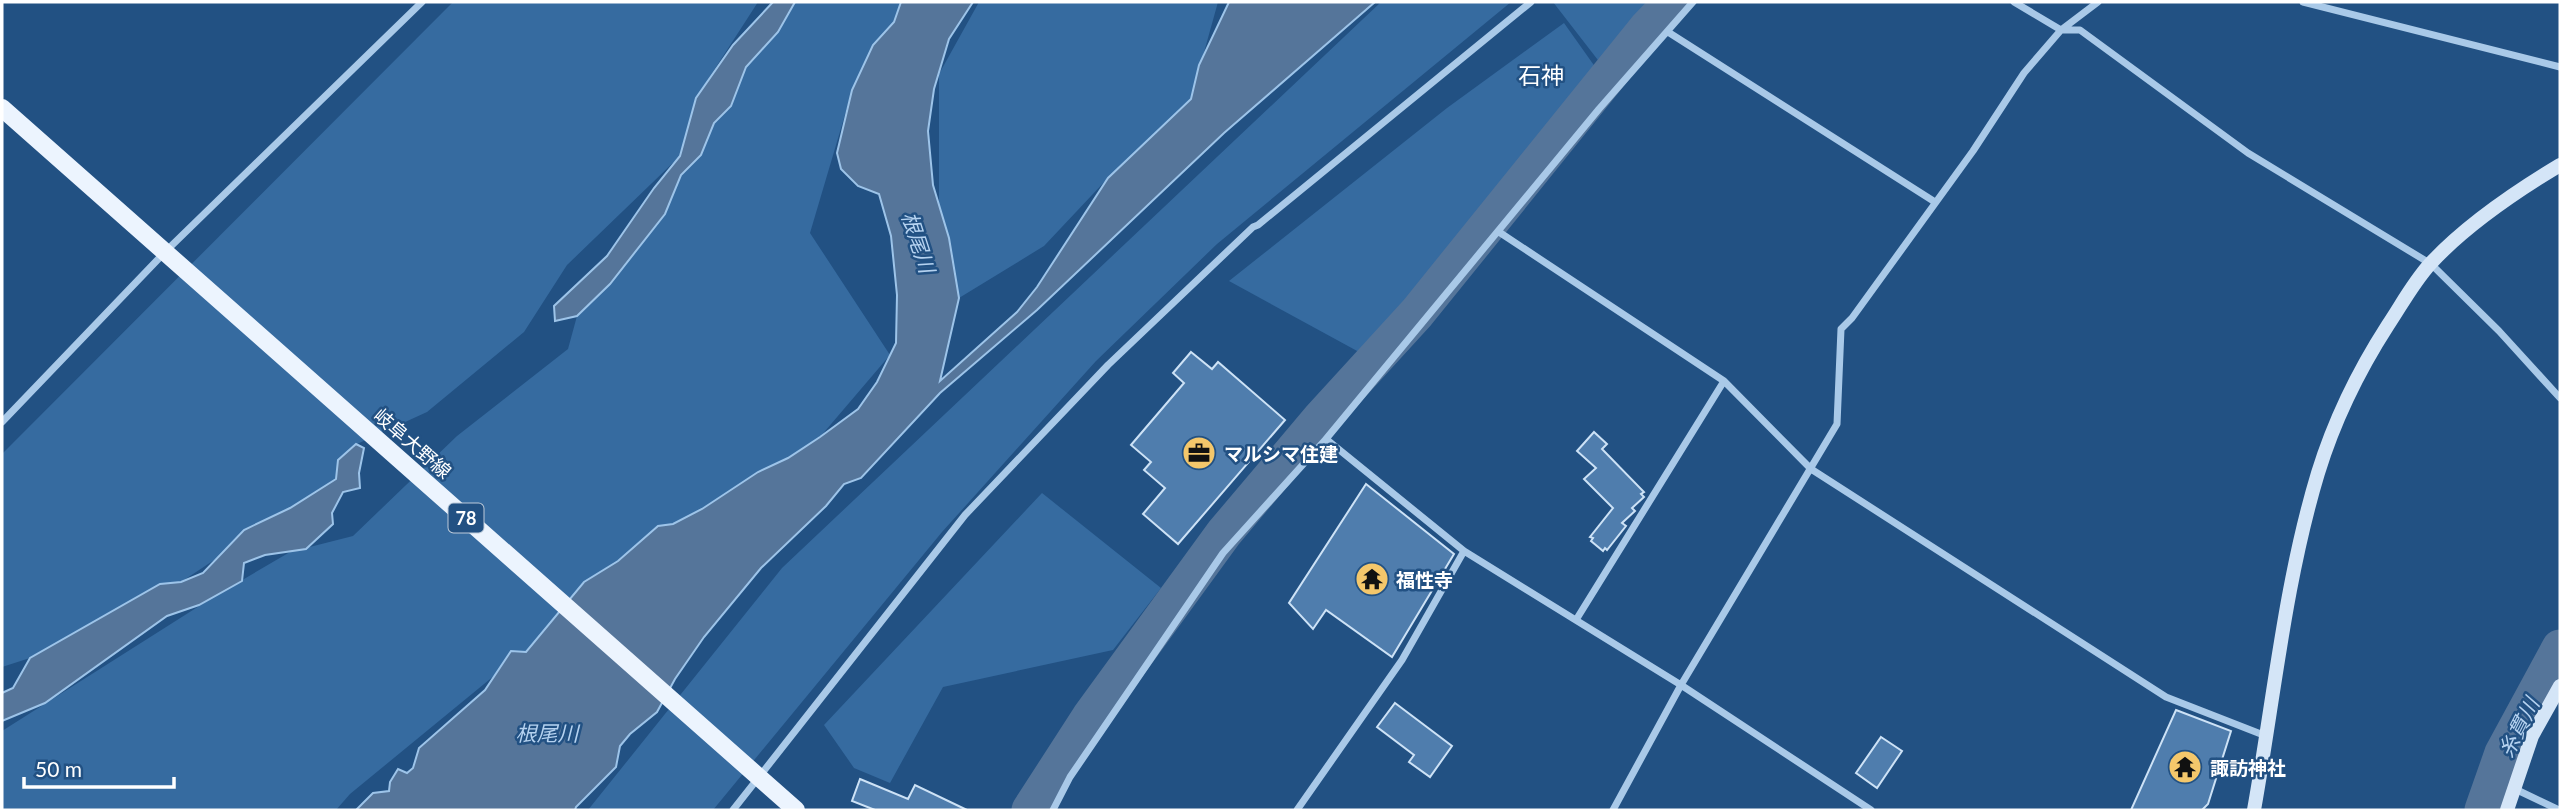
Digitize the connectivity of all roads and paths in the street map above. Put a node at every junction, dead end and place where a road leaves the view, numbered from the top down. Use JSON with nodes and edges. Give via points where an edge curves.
{"nodes":[{"id":1,"x":422,"y":2,"type":"edge"},
{"id":2,"x":1531,"y":2,"type":"edge"},
{"id":3,"x":1693,"y":2,"type":"edge"},
{"id":4,"x":2014,"y":2,"type":"edge"},
{"id":5,"x":2098,"y":2,"type":"edge"},
{"id":6,"x":2303,"y":2,"type":"edge"},
{"id":7,"x":2061,"y":30,"type":"junction"},
{"id":8,"x":1668,"y":32,"type":"junction"},
{"id":9,"x":2560,"y":67,"type":"edge"},
{"id":10,"x":2,"y":108,"type":"edge"},
{"id":11,"x":2560,"y":165,"type":"edge"},
{"id":12,"x":1935,"y":202,"type":"junction"},
{"id":13,"x":1499,"y":233,"type":"junction"},
{"id":14,"x":165,"y":253,"type":"junction"},
{"id":15,"x":2431,"y":264,"type":"junction"},
{"id":16,"x":1724,"y":381,"type":"junction"},
{"id":17,"x":2560,"y":398,"type":"edge"},
{"id":18,"x":2,"y":422,"type":"edge"},
{"id":19,"x":1326,"y":439,"type":"junction"},
{"id":20,"x":1811,"y":468,"type":"junction"},
{"id":21,"x":1464,"y":551,"type":"junction"},
{"id":22,"x":1576,"y":620,"type":"junction"},
{"id":23,"x":1681,"y":685,"type":"junction"},
{"id":24,"x":2560,"y":686,"type":"edge"},
{"id":25,"x":2267,"y":737,"type":"junction"},
{"id":26,"x":760,"y":777,"type":"junction"},
{"id":27,"x":2513,"y":788,"type":"junction"},
{"id":28,"x":733,"y":810,"type":"edge"},
{"id":29,"x":796,"y":810,"type":"edge"},
{"id":30,"x":1053,"y":810,"type":"edge"},
{"id":31,"x":1297,"y":810,"type":"edge"},
{"id":32,"x":1614,"y":810,"type":"edge"},
{"id":33,"x":1871,"y":810,"type":"edge"},
{"id":34,"x":2254,"y":810,"type":"edge"},
{"id":35,"x":2507,"y":810,"type":"edge"},
{"id":36,"x":2559,"y":810,"type":"edge"}],
"edges":[{"from":1,"to":14,"type":"street"},
{"from":2,"to":26,"type":"street","via":[[1253,227],[1108,366],[965,515]]},
{"from":3,"to":8,"type":"street"},
{"from":4,"to":7,"type":"street"},
{"from":5,"to":7,"type":"street"},
{"from":6,"to":9,"type":"street"},
{"from":7,"to":12,"type":"street","via":[[2024,73]]},
{"from":7,"to":15,"type":"street","via":[[2080,30],[2248,153]]},
{"from":8,"to":12,"type":"street"},
{"from":8,"to":13,"type":"street"},
{"from":10,"to":14,"type":"main road","name":"岐阜大野線","number":"78"},
{"from":11,"to":15,"type":"street","via":[[2473,225]]},
{"from":12,"to":20,"type":"street","via":[[1841,329],[1837,424]]},
{"from":13,"to":16,"type":"street"},
{"from":13,"to":19,"type":"street"},
{"from":14,"to":18,"type":"street"},
{"from":14,"to":26,"type":"main road","name":"岐阜大野線","number":"78"},
{"from":15,"to":17,"type":"street"},
{"from":15,"to":25,"type":"street","via":[[2379,337],[2318,472],[2294,572]]},
{"from":16,"to":20,"type":"street"},
{"from":16,"to":22,"type":"street"},
{"from":19,"to":21,"type":"street"},
{"from":19,"to":30,"type":"street","via":[[1223,553],[1070,777]]},
{"from":20,"to":23,"type":"street"},
{"from":20,"to":25,"type":"street","via":[[2166,697]]},
{"from":21,"to":22,"type":"street"},
{"from":21,"to":31,"type":"street","via":[[1402,660]]},
{"from":22,"to":23,"type":"street"},
{"from":23,"to":32,"type":"street"},
{"from":23,"to":33,"type":"street"},
{"from":24,"to":27,"type":"street","via":[[2532,736]]},
{"from":25,"to":34,"type":"street"},
{"from":26,"to":28,"type":"street"},
{"from":26,"to":29,"type":"main road","name":"岐阜大野線","number":"78"},
{"from":27,"to":35,"type":"street"},
{"from":27,"to":36,"type":"street"}]}
